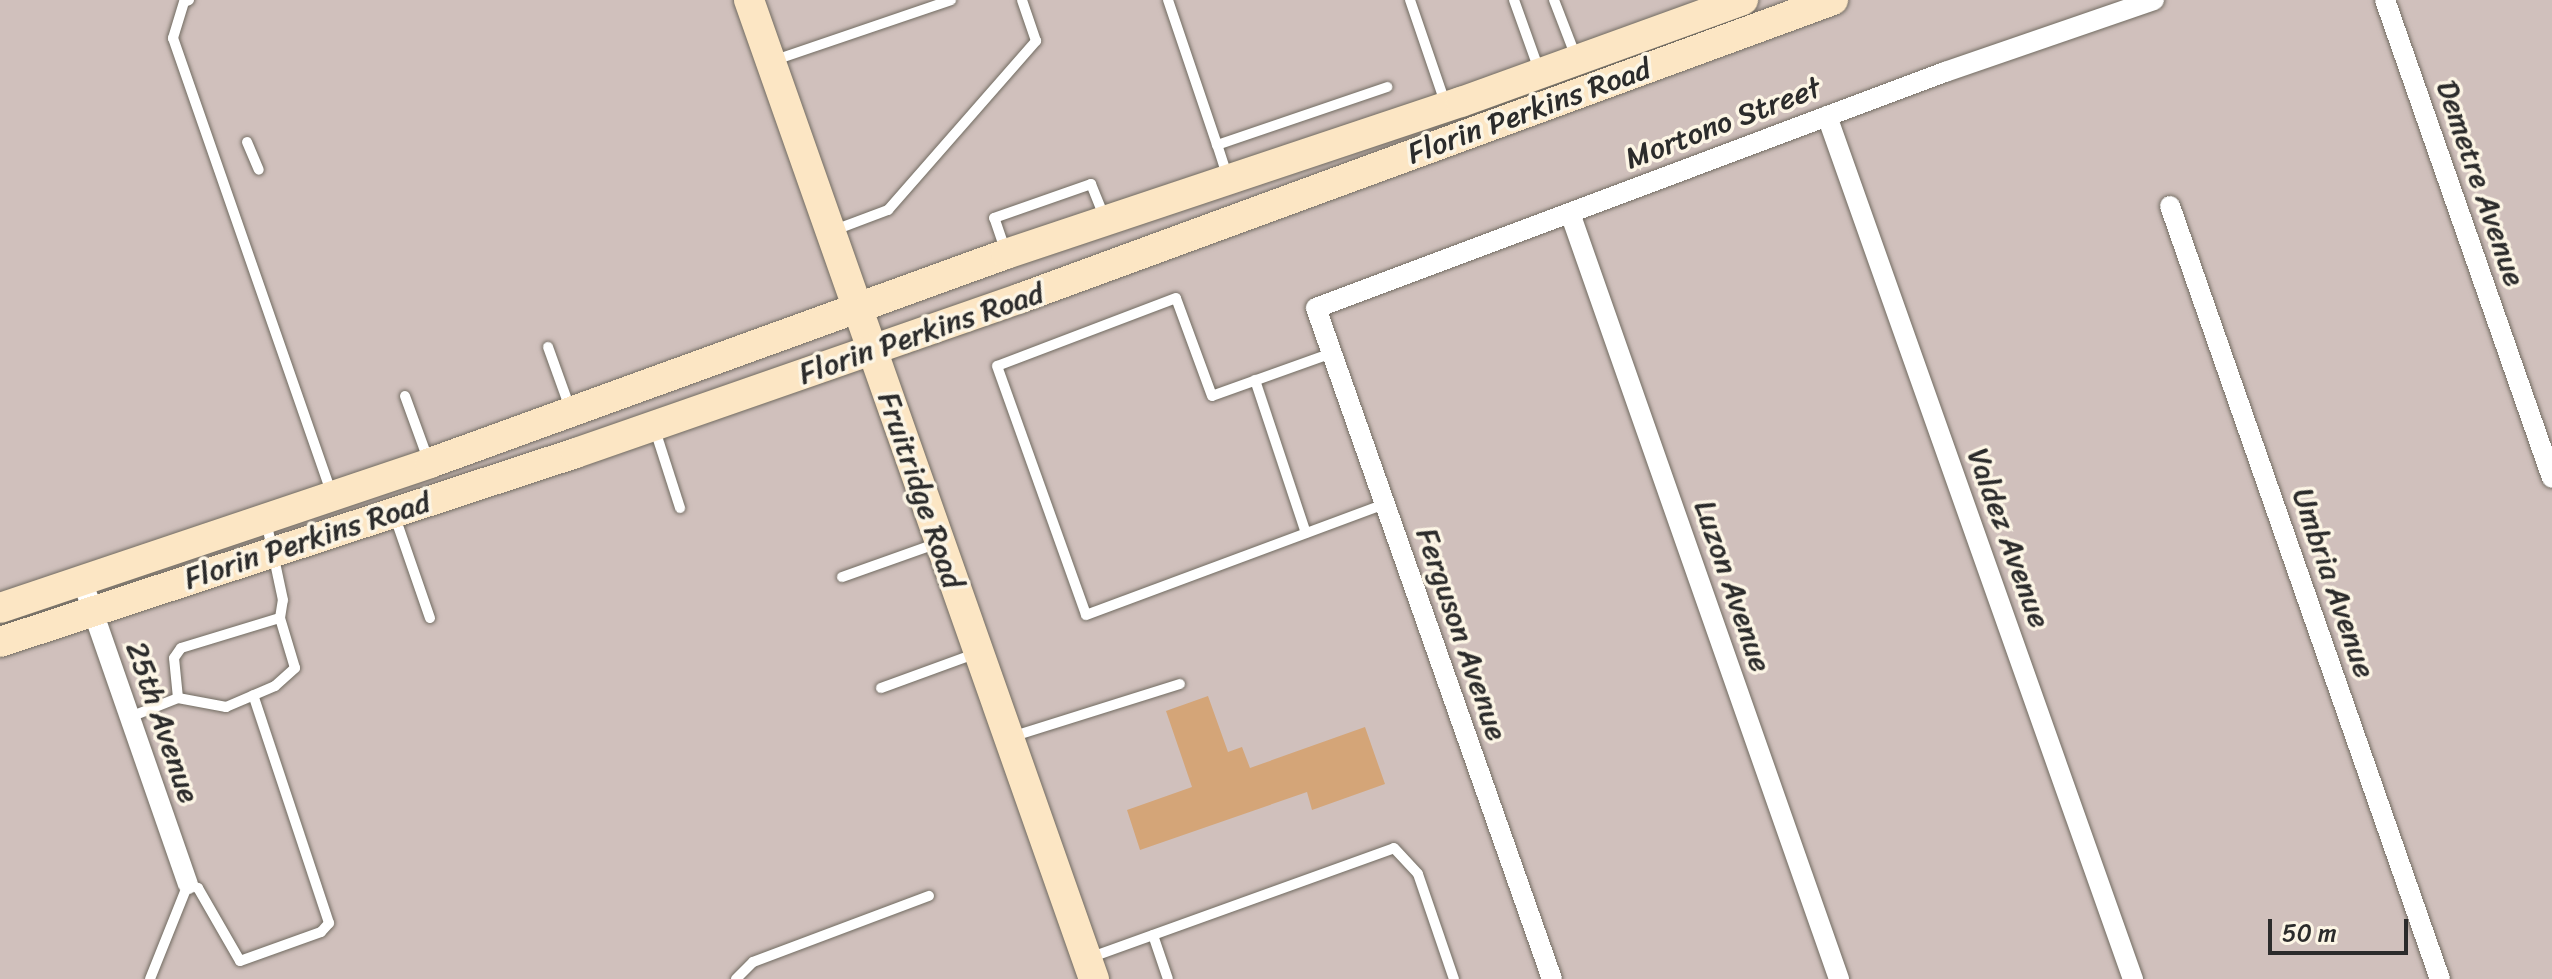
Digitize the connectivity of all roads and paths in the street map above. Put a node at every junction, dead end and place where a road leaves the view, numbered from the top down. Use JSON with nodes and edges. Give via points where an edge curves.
{"nodes":[{"id":1,"x":189,"y":0,"type":"edge"},
{"id":2,"x":749,"y":0,"type":"edge"},
{"id":3,"x":951,"y":0,"type":"edge"},
{"id":4,"x":1022,"y":0,"type":"edge"},
{"id":5,"x":1168,"y":0,"type":"edge"},
{"id":6,"x":1410,"y":0,"type":"edge"},
{"id":7,"x":1514,"y":0,"type":"edge"},
{"id":8,"x":1554,"y":0,"type":"edge"},
{"id":9,"x":1833,"y":0,"type":"edge"},
{"id":10,"x":2154,"y":0,"type":"edge"},
{"id":11,"x":2385,"y":0,"type":"edge"},
{"id":12,"x":1724,"y":3,"type":"edge"},
{"id":13,"x":1577,"y":59,"type":"junction"},
{"id":14,"x":771,"y":61,"type":"junction"},
{"id":15,"x":1540,"y":73,"type":"junction"},
{"id":16,"x":1387,"y":87,"type":"dead end"},
{"id":17,"x":1588,"y":88,"type":"junction"},
{"id":18,"x":1447,"y":107,"type":"junction"},
{"id":19,"x":1827,"y":116,"type":"junction"},
{"id":20,"x":247,"y":142,"type":"dead end"},
{"id":21,"x":1217,"y":145,"type":"junction"},
{"id":22,"x":259,"y":170,"type":"dead end"},
{"id":23,"x":1228,"y":180,"type":"junction"},
{"id":24,"x":2170,"y":206,"type":"dead end"},
{"id":25,"x":1570,"y":213,"type":"junction"},
{"id":26,"x":1106,"y":221,"type":"junction"},
{"id":27,"x":830,"y":231,"type":"junction"},
{"id":28,"x":1006,"y":254,"type":"junction"},
{"id":29,"x":857,"y":308,"type":"junction"},
{"id":30,"x":1316,"y":308,"type":"joint"},
{"id":31,"x":548,"y":347,"type":"dead end"},
{"id":32,"x":872,"y":350,"type":"junction"},
{"id":33,"x":1332,"y":353,"type":"junction"},
{"id":34,"x":1255,"y":380,"type":"junction"},
{"id":35,"x":405,"y":396,"type":"dead end"},
{"id":36,"x":569,"y":415,"type":"junction"},
{"id":37,"x":653,"y":426,"type":"junction"},
{"id":38,"x":430,"y":463,"type":"junction"},
{"id":39,"x":527,"y":468,"type":"junction"},
{"id":40,"x":2552,"y":478,"type":"edge"},
{"id":41,"x":334,"y":497,"type":"junction"},
{"id":42,"x":1385,"y":504,"type":"junction"},
{"id":43,"x":680,"y":508,"type":"dead end"},
{"id":44,"x":393,"y":511,"type":"junction"},
{"id":45,"x":266,"y":519,"type":"junction"},
{"id":46,"x":1306,"y":533,"type":"junction"},
{"id":47,"x":939,"y":543,"type":"junction"},
{"id":48,"x":274,"y":551,"type":"junction"},
{"id":49,"x":842,"y":577,"type":"dead end"},
{"id":50,"x":82,"y":580,"type":"junction"},
{"id":51,"x":0,"y":608,"type":"edge"},
{"id":52,"x":93,"y":611,"type":"junction"},
{"id":53,"x":280,"y":618,"type":"junction"},
{"id":54,"x":430,"y":618,"type":"dead end"},
{"id":55,"x":0,"y":642,"type":"edge"},
{"id":56,"x":978,"y":653,"type":"junction"},
{"id":57,"x":1180,"y":684,"type":"dead end"},
{"id":58,"x":881,"y":688,"type":"dead end"},
{"id":59,"x":253,"y":695,"type":"junction"},
{"id":60,"x":178,"y":698,"type":"junction"},
{"id":61,"x":130,"y":717,"type":"junction"},
{"id":62,"x":1009,"y":738,"type":"junction"},
{"id":63,"x":188,"y":884,"type":"junction"},
{"id":64,"x":929,"y":896,"type":"dead end"},
{"id":65,"x":1153,"y":935,"type":"junction"},
{"id":66,"x":1090,"y":969,"type":"edge"},
{"id":67,"x":150,"y":979,"type":"edge"},
{"id":68,"x":736,"y":979,"type":"edge"},
{"id":69,"x":1168,"y":979,"type":"edge"},
{"id":70,"x":1454,"y":979,"type":"edge"},
{"id":71,"x":1552,"y":979,"type":"edge"},
{"id":72,"x":1839,"y":979,"type":"edge"},
{"id":73,"x":2133,"y":979,"type":"edge"},
{"id":74,"x":2440,"y":979,"type":"edge"}],
"edges":[{"from":1,"to":41,"type":"lane","via":[[173,38]]},
{"from":2,"to":14,"type":"main road","name":"Fruitridge Road"},
{"from":3,"to":14,"type":"lane"},
{"from":4,"to":27,"type":"lane","via":[[1036,41],[888,210]]},
{"from":5,"to":21,"type":"lane"},
{"from":6,"to":18,"type":"lane"},
{"from":7,"to":15,"type":"lane"},
{"from":8,"to":13,"type":"lane"},
{"from":9,"to":17,"type":"main road","name":"Florin Perkins Road"},
{"from":10,"to":19,"type":"street","name":"Mortono Street"},
{"from":11,"to":40,"type":"street","name":"Demetre Avenue"},
{"from":12,"to":13,"type":"main road","name":"Florin Perkins Road"},
{"from":13,"to":15,"type":"main road","name":"Florin Perkins Road"},
{"from":13,"to":17,"type":"lane"},
{"from":14,"to":27,"type":"main road","name":"Fruitridge Road"},
{"from":15,"to":18,"type":"main road","name":"Florin Perkins Road"},
{"from":16,"to":21,"type":"lane"},
{"from":17,"to":32,"type":"main road","name":"Florin Perkins Road"},
{"from":18,"to":23,"type":"main road","name":"Florin Perkins Road"},
{"from":19,"to":25,"type":"street","name":"Mortono Street"},
{"from":19,"to":73,"type":"street","name":"Valdez Avenue"},
{"from":20,"to":22,"type":"lane"},
{"from":21,"to":23,"type":"lane"},
{"from":23,"to":26,"type":"main road","name":"Florin Perkins Road"},
{"from":24,"to":74,"type":"street","name":"Umbria Avenue"},
{"from":25,"to":30,"type":"street","name":"Mortono Street"},
{"from":25,"to":72,"type":"street","name":"Luzon Avenue"},
{"from":26,"to":28,"type":"main road","name":"Florin Perkins Road"},
{"from":26,"to":28,"type":"lane","via":[[1091,184],[994,218]]},
{"from":27,"to":29,"type":"main road","name":"Fruitridge Road"},
{"from":28,"to":29,"type":"main road","name":"Florin Perkins Road"},
{"from":29,"to":32,"type":"main road","name":"Fruitridge Road"},
{"from":29,"to":36,"type":"main road","name":"Florin Perkins Road"},
{"from":30,"to":33,"type":"street","name":"Ferguson Avenue"},
{"from":31,"to":36,"type":"lane"},
{"from":32,"to":37,"type":"main road","name":"Florin Perkins Road"},
{"from":32,"to":47,"type":"main road","name":"Fruitridge Road"},
{"from":33,"to":34,"type":"lane"},
{"from":33,"to":42,"type":"street","name":"Ferguson Avenue"},
{"from":34,"to":46,"type":"lane"},
{"from":34,"to":46,"type":"lane","via":[[1212,396],[1176,298],[997,366],[1086,615]]},
{"from":35,"to":38,"type":"lane"},
{"from":36,"to":38,"type":"main road","name":"Florin Perkins Road"},
{"from":36,"to":39,"type":"main road","via":[[531,444]]},
{"from":37,"to":39,"type":"main road","name":"Florin Perkins Road"},
{"from":37,"to":43,"type":"lane"},
{"from":38,"to":41,"type":"main road","name":"Florin Perkins Road"},
{"from":39,"to":44,"type":"main road","name":"Florin Perkins Road"},
{"from":41,"to":45,"type":"main road","name":"Florin Perkins Road"},
{"from":42,"to":46,"type":"lane"},
{"from":42,"to":71,"type":"street","name":"Ferguson Avenue"},
{"from":44,"to":48,"type":"main road","name":"Florin Perkins Road"},
{"from":44,"to":54,"type":"lane"},
{"from":45,"to":48,"type":"lane"},
{"from":45,"to":50,"type":"main road","name":"Florin Perkins Road"},
{"from":47,"to":49,"type":"lane"},
{"from":47,"to":56,"type":"main road","name":"Fruitridge Road"},
{"from":48,"to":52,"type":"main road","name":"Florin Perkins Road"},
{"from":48,"to":53,"type":"lane","via":[[283,600]]},
{"from":50,"to":51,"type":"main road","name":"Florin Perkins Road"},
{"from":50,"to":52,"type":"street","name":"25th Avenue"},
{"from":52,"to":55,"type":"main road","name":"Florin Perkins Road"},
{"from":52,"to":61,"type":"street","name":"25th Avenue"},
{"from":53,"to":59,"type":"lane","via":[[295,668],[275,686]]},
{"from":53,"to":60,"type":"lane","via":[[181,648],[174,658]]},
{"from":56,"to":58,"type":"lane"},
{"from":56,"to":62,"type":"main road","name":"Fruitridge Road"},
{"from":57,"to":62,"type":"lane"},
{"from":59,"to":60,"type":"lane","via":[[226,707]]},
{"from":59,"to":63,"type":"lane","via":[[329,923],[321,932],[240,961],[198,888]]},
{"from":60,"to":61,"type":"lane"},
{"from":61,"to":63,"type":"street","name":"25th Avenue"},
{"from":62,"to":66,"type":"main road","name":"Fruitridge Road"},
{"from":63,"to":67,"type":"lane"},
{"from":64,"to":68,"type":"lane","via":[[753,962]]},
{"from":65,"to":66,"type":"lane"},
{"from":65,"to":69,"type":"lane"},
{"from":65,"to":70,"type":"lane","via":[[1394,848],[1418,874]]}]}
